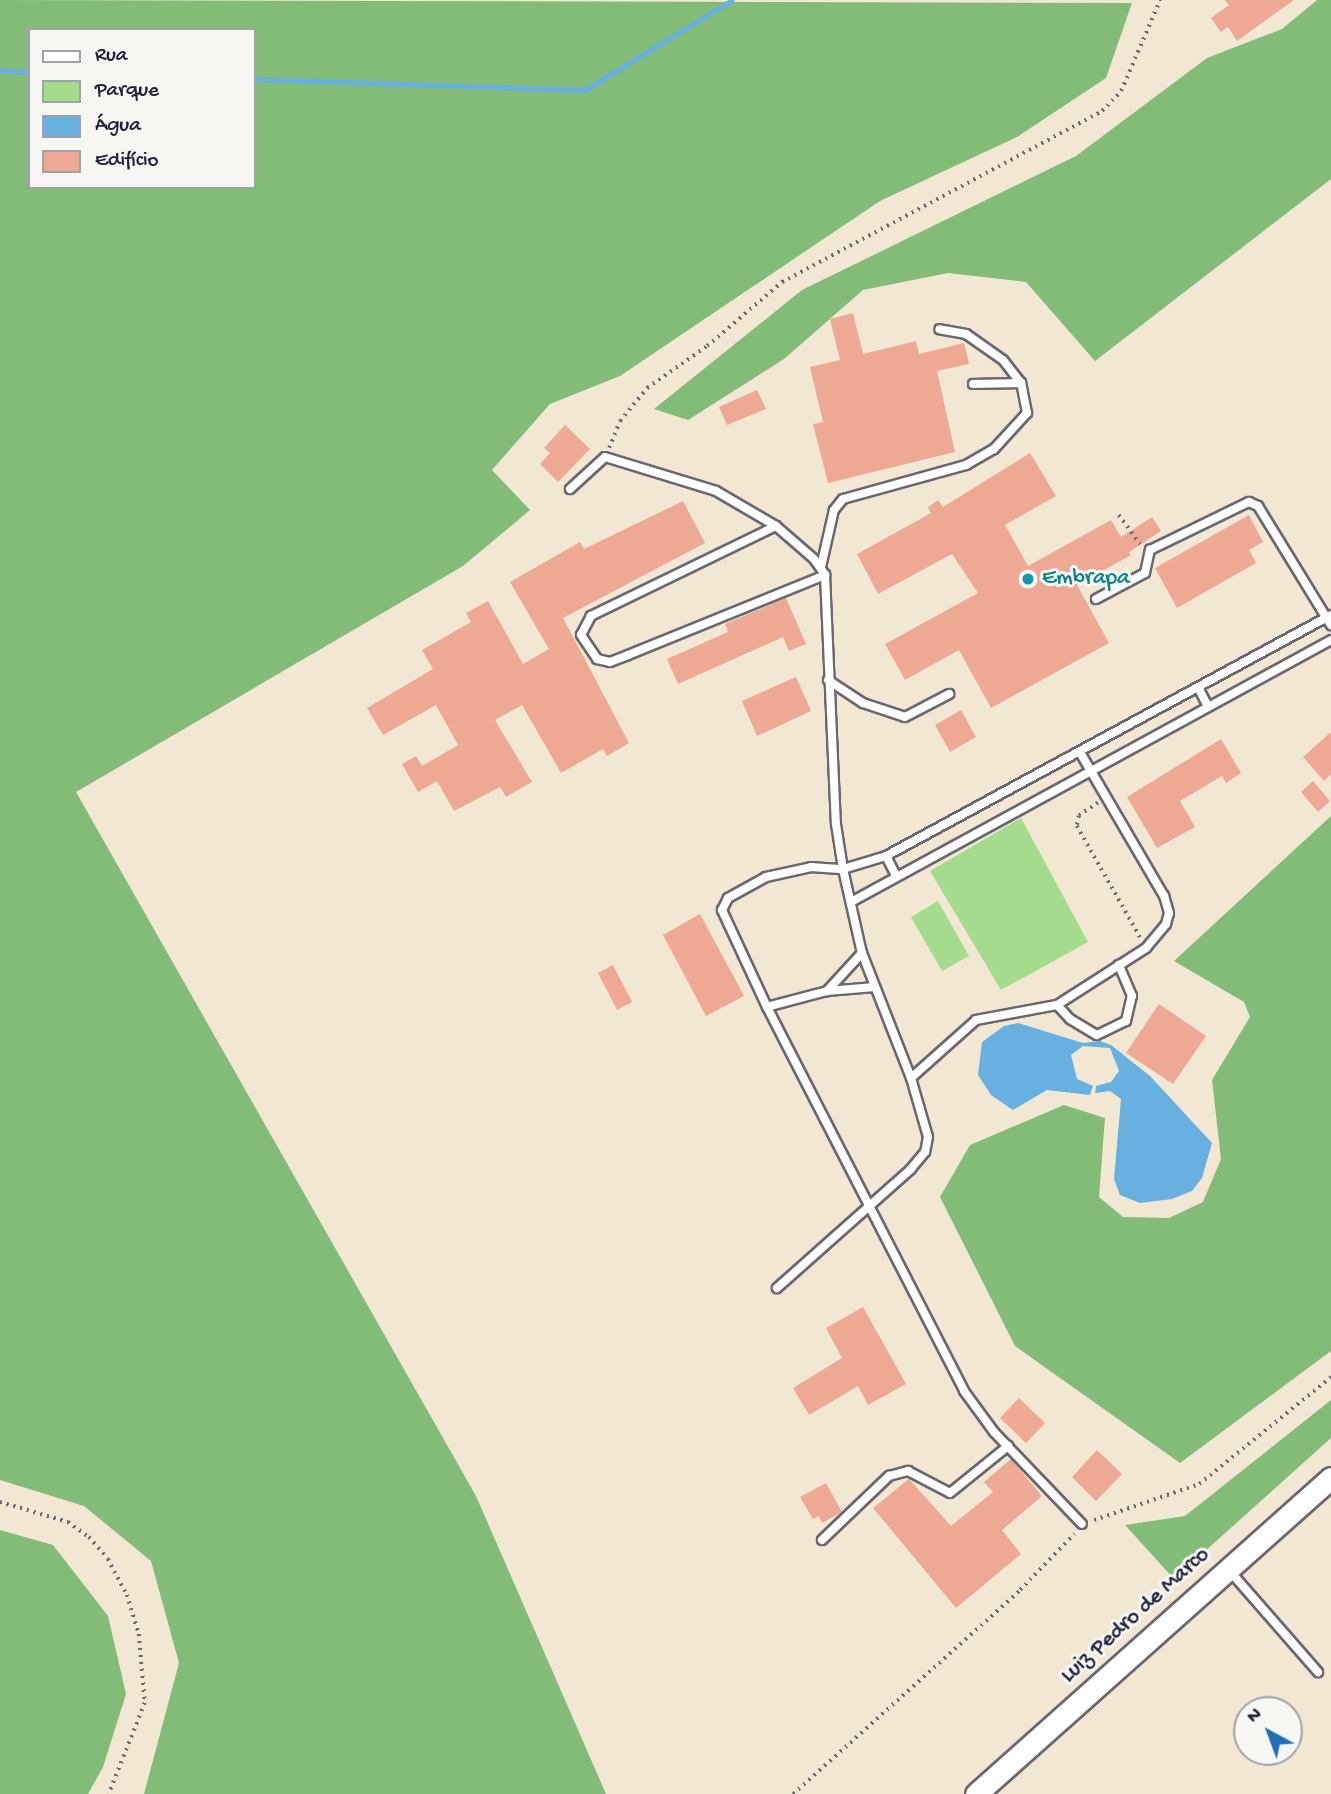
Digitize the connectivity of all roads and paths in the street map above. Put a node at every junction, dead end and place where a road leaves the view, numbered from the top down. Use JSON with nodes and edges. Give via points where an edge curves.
{"nodes":[{"id":1,"x":1160,"y":0,"type":"edge"},
{"id":2,"x":939,"y":329,"type":"dead end"},
{"id":3,"x":1021,"y":383,"type":"junction"},
{"id":4,"x":973,"y":384,"type":"dead end"},
{"id":5,"x":605,"y":457,"type":"junction"},
{"id":6,"x":570,"y":489,"type":"dead end"},
{"id":7,"x":1119,"y":515,"type":"dead end"},
{"id":8,"x":776,"y":526,"type":"junction"},
{"id":9,"x":1150,"y":550,"type":"junction"},
{"id":10,"x":823,"y":571,"type":"junction"},
{"id":11,"x":1096,"y":599,"type":"dead end"},
{"id":12,"x":1329,"y":619,"type":"edge"},
{"id":13,"x":1331,"y":640,"type":"edge"},
{"id":14,"x":828,"y":680,"type":"junction"},
{"id":15,"x":1198,"y":687,"type":"junction"},
{"id":16,"x":949,"y":694,"type":"dead end"},
{"id":17,"x":1208,"y":707,"type":"junction"},
{"id":18,"x":1080,"y":752,"type":"junction"},
{"id":19,"x":1091,"y":771,"type":"junction"},
{"id":20,"x":1107,"y":796,"type":"junction"},
{"id":21,"x":886,"y":856,"type":"junction"},
{"id":22,"x":843,"y":869,"type":"junction"},
{"id":23,"x":896,"y":877,"type":"junction"},
{"id":24,"x":851,"y":902,"type":"junction"},
{"id":25,"x":1146,"y":948,"type":"junction"},
{"id":26,"x":862,"y":953,"type":"junction"},
{"id":27,"x":1119,"y":965,"type":"junction"},
{"id":28,"x":875,"y":987,"type":"junction"},
{"id":29,"x":827,"y":990,"type":"junction"},
{"id":30,"x":1057,"y":1005,"type":"junction"},
{"id":31,"x":767,"y":1007,"type":"junction"},
{"id":32,"x":911,"y":1078,"type":"junction"},
{"id":33,"x":869,"y":1206,"type":"junction"},
{"id":34,"x":777,"y":1288,"type":"dead end"},
{"id":35,"x":1331,"y":1377,"type":"edge"},
{"id":36,"x":1008,"y":1446,"type":"junction"},
{"id":37,"x":1331,"y":1478,"type":"edge"},
{"id":38,"x":0,"y":1502,"type":"edge"},
{"id":39,"x":1082,"y":1524,"type":"junction"},
{"id":40,"x":822,"y":1540,"type":"dead end"},
{"id":41,"x":1228,"y":1569,"type":"junction"},
{"id":42,"x":1318,"y":1672,"type":"dead end"},
{"id":43,"x":109,"y":1794,"type":"edge"},
{"id":44,"x":793,"y":1794,"type":"edge"},
{"id":45,"x":976,"y":1794,"type":"edge"}],
"edges":[{"from":1,"to":5,"type":"path","via":[[1121,91],[1102,111],[782,282],[707,346],[647,388],[620,421]]},
{"from":2,"to":3,"type":"lane","via":[[981,342]]},
{"from":3,"to":4,"type":"lane"},
{"from":3,"to":10,"type":"lane","via":[[1027,413],[995,449],[966,465],[838,504]]},
{"from":5,"to":6,"type":"lane"},
{"from":5,"to":8,"type":"lane","via":[[716,491]]},
{"from":7,"to":9,"type":"path","via":[[1132,537]]},
{"from":8,"to":10,"type":"lane"},
{"from":8,"to":10,"type":"lane","via":[[591,616],[581,635],[597,659],[610,662]]},
{"from":9,"to":11,"type":"lane","via":[[1145,573]]},
{"from":9,"to":12,"type":"lane","via":[[1253,503]]},
{"from":10,"to":14,"type":"lane"},
{"from":12,"to":15,"type":"lane"},
{"from":13,"to":17,"type":"lane"},
{"from":14,"to":16,"type":"lane","via":[[863,702],[905,717]]},
{"from":14,"to":22,"type":"lane"},
{"from":15,"to":17,"type":"lane"},
{"from":15,"to":18,"type":"lane"},
{"from":17,"to":19,"type":"lane"},
{"from":18,"to":19,"type":"lane"},
{"from":18,"to":21,"type":"lane"},
{"from":19,"to":20,"type":"lane"},
{"from":19,"to":23,"type":"lane"},
{"from":20,"to":25,"type":"lane","via":[[1168,905],[1166,925]]},
{"from":20,"to":25,"type":"path","via":[[1079,816],[1077,826]]},
{"from":21,"to":22,"type":"lane"},
{"from":21,"to":23,"type":"lane"},
{"from":22,"to":24,"type":"lane"},
{"from":22,"to":31,"type":"lane","via":[[811,867],[779,873],[725,903],[724,919]]},
{"from":23,"to":24,"type":"lane"},
{"from":24,"to":26,"type":"lane"},
{"from":25,"to":27,"type":"lane"},
{"from":26,"to":28,"type":"lane"},
{"from":26,"to":29,"type":"lane"},
{"from":27,"to":30,"type":"lane"},
{"from":27,"to":30,"type":"lane","via":[[1132,996],[1126,1021],[1097,1035],[1070,1020]]},
{"from":28,"to":29,"type":"lane"},
{"from":28,"to":32,"type":"lane"},
{"from":29,"to":31,"type":"lane"},
{"from":30,"to":32,"type":"lane","via":[[976,1020]]},
{"from":31,"to":33,"type":"lane"},
{"from":32,"to":33,"type":"lane","via":[[926,1127],[925,1152]]},
{"from":33,"to":34,"type":"lane"},
{"from":33,"to":36,"type":"lane","via":[[964,1391]]},
{"from":35,"to":39,"type":"path","via":[[1199,1484]]},
{"from":36,"to":39,"type":"lane"},
{"from":36,"to":40,"type":"lane","via":[[950,1493],[908,1471],[889,1476]]},
{"from":37,"to":41,"type":"main road","name":"Luiz Pedro de Marco"},
{"from":38,"to":43,"type":"path","via":[[68,1522],[89,1537],[108,1559],[127,1595],[141,1645],[145,1703]]},
{"from":39,"to":44,"type":"path","via":[[1020,1590]]},
{"from":41,"to":42,"type":"lane"},
{"from":41,"to":45,"type":"main road","name":"Luiz Pedro de Marco"}]}
